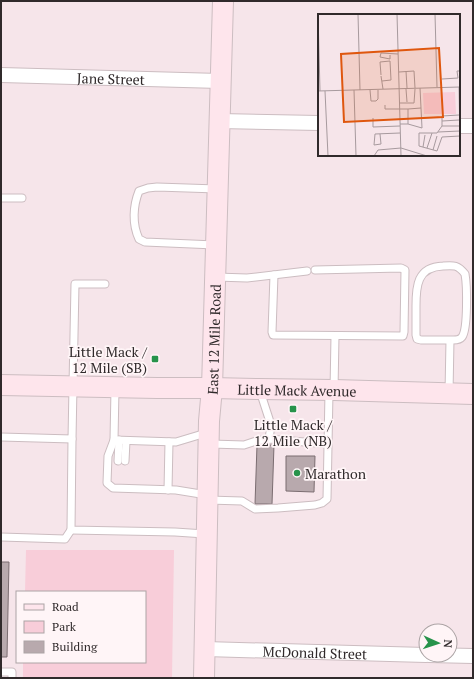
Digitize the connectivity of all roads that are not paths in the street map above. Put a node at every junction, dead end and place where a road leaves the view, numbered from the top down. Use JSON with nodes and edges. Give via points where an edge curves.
{"nodes":[{"id":1,"x":223,"y":1,"type":"edge"},
{"id":2,"x":1,"y":74,"type":"edge"},
{"id":3,"x":220,"y":81,"type":"junction"},
{"id":4,"x":219,"y":121,"type":"junction"},
{"id":5,"x":318,"y":123,"type":"edge"},
{"id":6,"x":460,"y":126,"type":"edge"},
{"id":7,"x":473,"y":126,"type":"edge"},
{"id":8,"x":217,"y":189,"type":"junction"},
{"id":9,"x":1,"y":198,"type":"edge"},
{"id":10,"x":22,"y":198,"type":"dead end"},
{"id":11,"x":215,"y":245,"type":"junction"},
{"id":12,"x":274,"y":275,"type":"junction"},
{"id":13,"x":214,"y":277,"type":"junction"},
{"id":14,"x":105,"y":284,"type":"dead end"},
{"id":15,"x":335,"y":336,"type":"junction"},
{"id":16,"x":450,"y":340,"type":"junction"},
{"id":17,"x":1,"y":384,"type":"edge"},
{"id":18,"x":73,"y":386,"type":"junction"},
{"id":19,"x":115,"y":387,"type":"junction"},
{"id":20,"x":212,"y":388,"type":"junction"},
{"id":21,"x":259,"y":389,"type":"junction"},
{"id":22,"x":331,"y":390,"type":"junction"},
{"id":23,"x":449,"y":393,"type":"junction"},
{"id":24,"x":473,"y":394,"type":"edge"},
{"id":25,"x":1,"y":437,"type":"edge"},
{"id":26,"x":208,"y":438,"type":"junction"},
{"id":27,"x":269,"y":439,"type":"junction"},
{"id":28,"x":72,"y":440,"type":"junction"},
{"id":29,"x":120,"y":440,"type":"junction"},
{"id":30,"x":169,"y":442,"type":"junction"},
{"id":31,"x":328,"y":444,"type":"junction"},
{"id":32,"x":122,"y":461,"type":"dead end"},
{"id":33,"x":117,"y":480,"type":"dead end"},
{"id":34,"x":125,"y":481,"type":"dead end"},
{"id":35,"x":120,"y":488,"type":"junction"},
{"id":36,"x":130,"y":488,"type":"junction"},
{"id":37,"x":168,"y":490,"type":"junction"},
{"id":38,"x":207,"y":498,"type":"junction"},
{"id":39,"x":72,"y":530,"type":"junction"},
{"id":40,"x":207,"y":534,"type":"junction"},
{"id":41,"x":1,"y":537,"type":"edge"},
{"id":42,"x":205,"y":649,"type":"junction"},
{"id":43,"x":418,"y":655,"type":"edge"},
{"id":44,"x":458,"y":656,"type":"edge"},
{"id":45,"x":473,"y":656,"type":"edge"},
{"id":46,"x":1,"y":672,"type":"edge"},
{"id":47,"x":12,"y":678,"type":"edge"},
{"id":48,"x":204,"y":678,"type":"edge"}],
"edges":[{"from":1,"to":3,"type":"main road","name":"East 12 Mile Road"},
{"from":2,"to":3,"type":"street","name":"Jane Street"},
{"from":3,"to":4,"type":"main road","name":"East 12 Mile Road"},
{"from":4,"to":5,"type":"street"},
{"from":4,"to":8,"type":"main road","name":"East 12 Mile Road"},
{"from":6,"to":7,"type":"street"},
{"from":8,"to":11,"type":"main road","name":"East 12 Mile Road"},
{"from":8,"to":11,"type":"lane","via":[[157,187],[139,191],[135,202],[134,224],[139,239],[145,242]]},
{"from":9,"to":10,"type":"lane"},
{"from":11,"to":13,"type":"main road","name":"East 12 Mile Road"},
{"from":12,"to":13,"type":"lane","via":[[247,278]]},
{"from":12,"to":15,"type":"lane","via":[[273,335]]},
{"from":12,"to":15,"type":"lane","via":[[311,271],[401,268],[405,270],[403,336]]},
{"from":13,"to":20,"type":"main road","name":"East 12 Mile Road"},
{"from":14,"to":18,"type":"lane","via":[[75,284]]},
{"from":15,"to":22,"type":"lane"},
{"from":16,"to":16,"type":"lane","via":[[462,337],[465,328],[465,274],[459,267],[436,266],[423,273],[418,281],[416,335],[421,340]]},
{"from":16,"to":23,"type":"lane"},
{"from":17,"to":18,"type":"main road","name":"Little Mack Avenue"},
{"from":18,"to":19,"type":"main road","name":"Little Mack Avenue"},
{"from":18,"to":28,"type":"lane"},
{"from":19,"to":20,"type":"main road","name":"Little Mack Avenue"},
{"from":19,"to":29,"type":"lane"},
{"from":20,"to":21,"type":"main road","name":"Little Mack Avenue"},
{"from":20,"to":26,"type":"main road","name":"East 12 Mile Road"},
{"from":21,"to":22,"type":"main road","name":"Little Mack Avenue"},
{"from":21,"to":27,"type":"lane","via":[[271,425]]},
{"from":22,"to":23,"type":"main road","name":"Little Mack Avenue"},
{"from":22,"to":31,"type":"lane"},
{"from":23,"to":24,"type":"main road","name":"Little Mack Avenue"},
{"from":25,"to":28,"type":"lane"},
{"from":26,"to":27,"type":"lane","via":[[244,445]]},
{"from":26,"to":30,"type":"lane"},
{"from":26,"to":38,"type":"main road","name":"East 12 Mile Road"},
{"from":27,"to":31,"type":"lane"},
{"from":28,"to":39,"type":"lane"},
{"from":29,"to":30,"type":"lane"},
{"from":29,"to":32,"type":"lane"},
{"from":29,"to":35,"type":"lane","via":[[108,456],[107,483],[113,488]]},
{"from":30,"to":37,"type":"lane"},
{"from":31,"to":38,"type":"lane","via":[[327,499],[322,503],[255,509],[242,502]]},
{"from":33,"to":35,"type":"lane"},
{"from":34,"to":36,"type":"lane"},
{"from":35,"to":36,"type":"lane"},
{"from":36,"to":37,"type":"lane"},
{"from":37,"to":38,"type":"lane"},
{"from":38,"to":40,"type":"main road","name":"East 12 Mile Road"},
{"from":39,"to":40,"type":"lane"},
{"from":39,"to":41,"type":"lane","via":[[65,539]]},
{"from":40,"to":42,"type":"main road","name":"East 12 Mile Road"},
{"from":42,"to":43,"type":"street","name":"McDonald Street"},
{"from":42,"to":48,"type":"main road","name":"East 12 Mile Road"},
{"from":44,"to":45,"type":"street"},
{"from":46,"to":47,"type":"lane","via":[[12,672]]}]}
